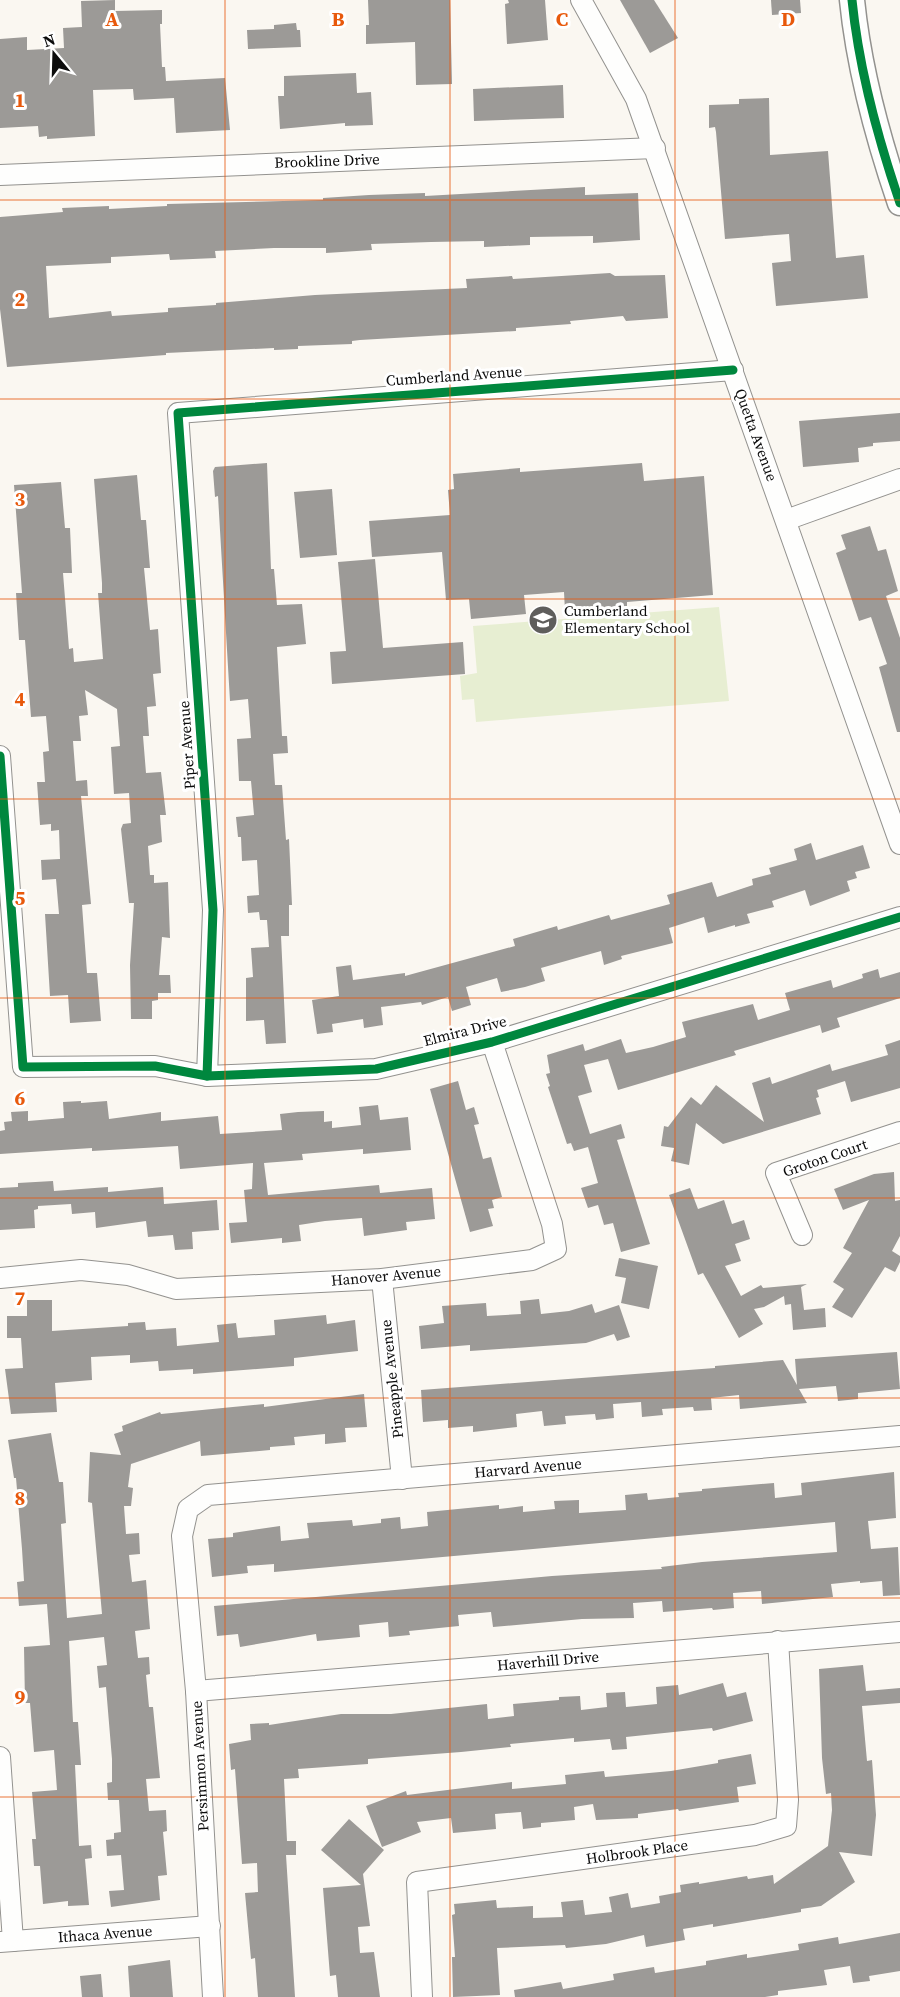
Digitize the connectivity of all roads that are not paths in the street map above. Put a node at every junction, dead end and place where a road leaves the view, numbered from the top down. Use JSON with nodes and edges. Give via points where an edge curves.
{"nodes":[{"id":1,"x":581,"y":0,"type":"edge"},
{"id":2,"x":852,"y":0,"type":"edge"},
{"id":3,"x":655,"y":148,"type":"junction"},
{"id":4,"x":0,"y":175,"type":"edge"},
{"id":5,"x":900,"y":203,"type":"edge"},
{"id":6,"x":733,"y":370,"type":"junction"},
{"id":7,"x":178,"y":412,"type":"joint"},
{"id":8,"x":900,"y":479,"type":"edge"},
{"id":9,"x":786,"y":520,"type":"junction"},
{"id":10,"x":0,"y":756,"type":"edge"},
{"id":11,"x":900,"y":844,"type":"edge"},
{"id":12,"x":900,"y":916,"type":"edge"},
{"id":13,"x":492,"y":1041,"type":"junction"},
{"id":14,"x":207,"y":1076,"type":"junction"},
{"id":15,"x":900,"y":1132,"type":"edge"},
{"id":16,"x":802,"y":1235,"type":"dead end"},
{"id":17,"x":0,"y":1278,"type":"edge"},
{"id":18,"x":382,"y":1279,"type":"junction"},
{"id":19,"x":900,"y":1436,"type":"edge"},
{"id":20,"x":402,"y":1479,"type":"junction"},
{"id":21,"x":182,"y":1536,"type":"joint"},
{"id":22,"x":900,"y":1632,"type":"edge"},
{"id":23,"x":778,"y":1641,"type":"junction"},
{"id":24,"x":196,"y":1691,"type":"junction"},
{"id":25,"x":0,"y":1757,"type":"edge"},
{"id":26,"x":210,"y":1926,"type":"junction"},
{"id":27,"x":6,"y":1941,"type":"edge"},
{"id":28,"x":213,"y":1997,"type":"edge"},
{"id":29,"x":422,"y":1997,"type":"edge"}],
"edges":[{"from":1,"to":3,"type":"street","name":"Quetta Avenue","via":[[626,75]]},
{"from":2,"to":5,"type":"street","via":[[866,93]]},
{"from":3,"to":4,"type":"street","name":"Brookline Drive"},
{"from":3,"to":6,"type":"street","name":"Quetta Avenue"},
{"from":6,"to":7,"type":"street","name":"Cumberland Avenue"},
{"from":6,"to":9,"type":"street","name":"Quetta Avenue"},
{"from":7,"to":14,"type":"street","name":"Piper Avenue","via":[[213,910]]},
{"from":8,"to":9,"type":"street"},
{"from":9,"to":11,"type":"street","name":"Quetta Avenue"},
{"from":10,"to":14,"type":"street","name":"Elmira Drive","via":[[23,1067],[155,1066]]},
{"from":12,"to":13,"type":"street","name":"Elmira Drive"},
{"from":13,"to":14,"type":"street","name":"Elmira Drive","via":[[376,1068]]},
{"from":13,"to":18,"type":"street","name":"Hanover Avenue","via":[[552,1224],[556,1249],[532,1260]]},
{"from":15,"to":16,"type":"street","name":"Groton Court","via":[[777,1173]]},
{"from":17,"to":18,"type":"street","name":"Hanover Avenue","via":[[81,1270],[128,1275],[176,1289]]},
{"from":18,"to":20,"type":"street","name":"Pineapple Avenue"},
{"from":19,"to":20,"type":"street","name":"Harvard Avenue"},
{"from":20,"to":21,"type":"street","name":"Harvard Avenue","via":[[208,1495],[188,1509]]},
{"from":21,"to":24,"type":"street","name":"Persimmon Avenue"},
{"from":22,"to":23,"type":"street","name":"Haverhill Drive"},
{"from":23,"to":24,"type":"street","name":"Haverhill Drive"},
{"from":23,"to":29,"type":"street","name":"Holbrook Place","via":[[788,1800],[786,1826],[754,1835],[417,1882]]},
{"from":24,"to":26,"type":"street","name":"Persimmon Avenue"},
{"from":25,"to":27,"type":"street"},
{"from":26,"to":27,"type":"street","name":"Ithaca Avenue"},
{"from":26,"to":28,"type":"street","name":"Persimmon Avenue"}]}
